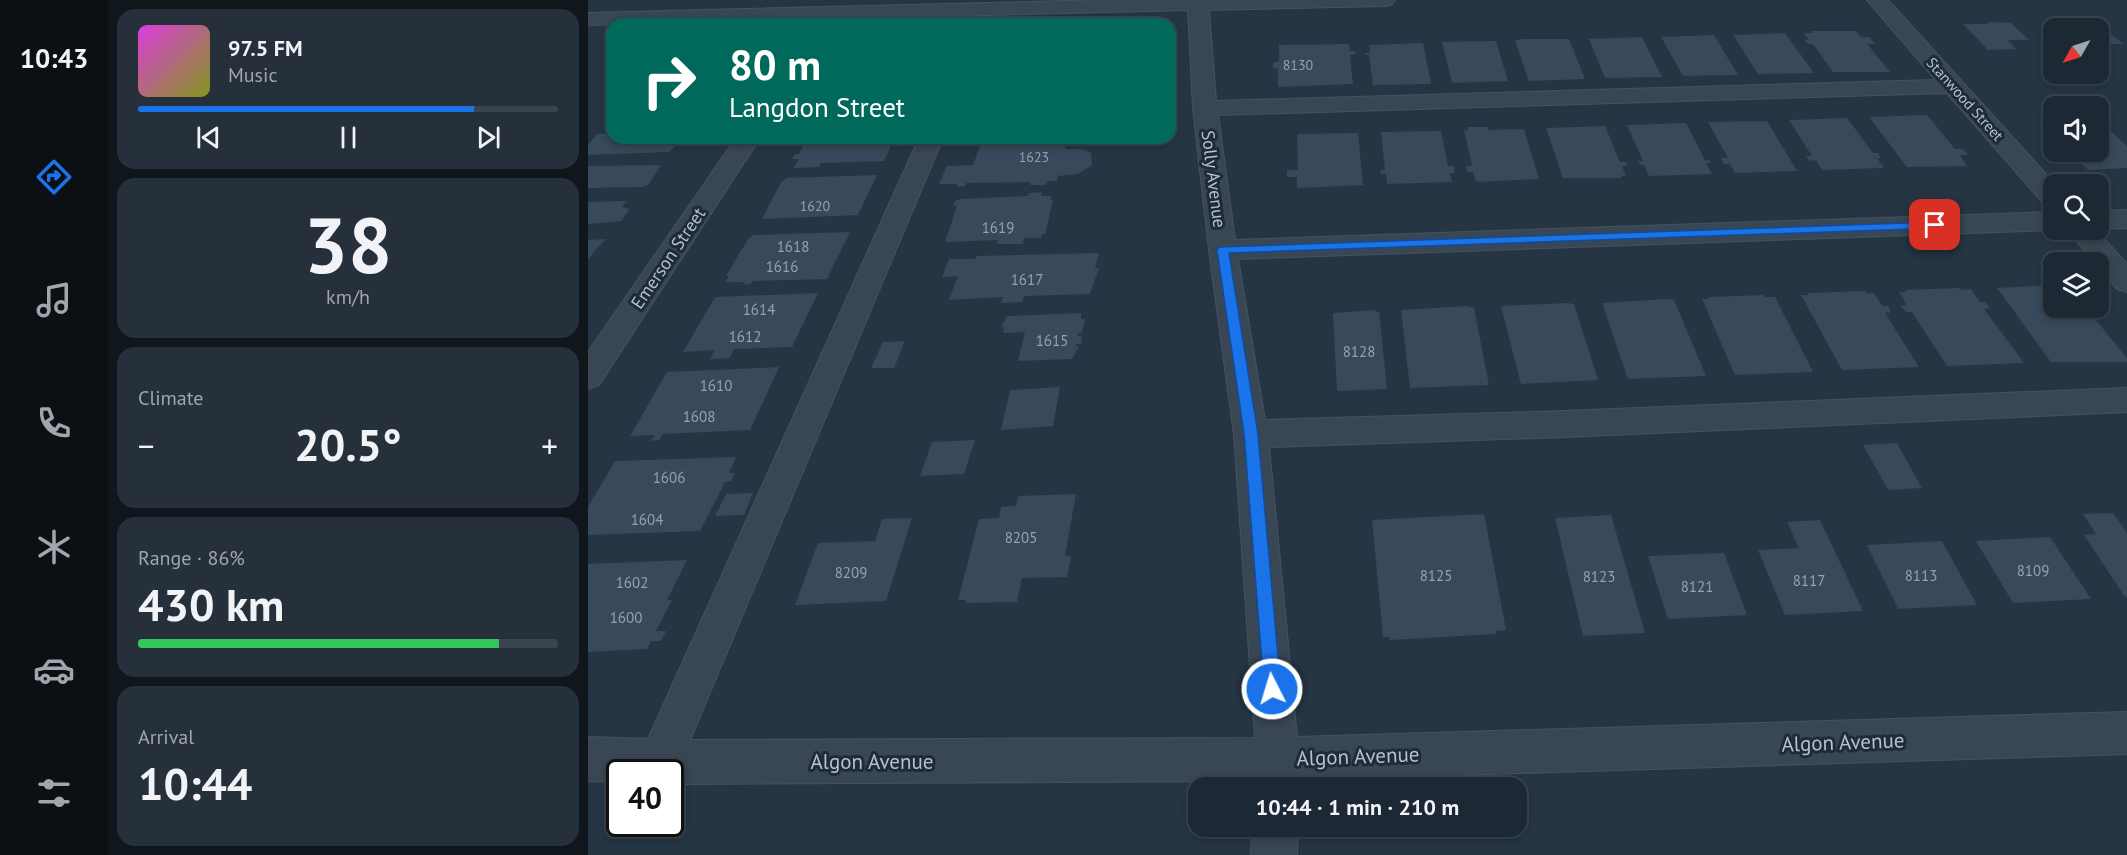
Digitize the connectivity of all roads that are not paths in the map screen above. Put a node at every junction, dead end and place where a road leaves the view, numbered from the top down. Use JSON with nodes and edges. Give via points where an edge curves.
{"nodes":[{"id":1,"x":1385,"y":0,"type":"edge"},
{"id":2,"x":1877,"y":0,"type":"edge"},
{"id":3,"x":1198,"y":3,"type":"edge"},
{"id":4,"x":832,"y":12,"type":"edge"},
{"id":5,"x":983,"y":17,"type":"edge"},
{"id":6,"x":606,"y":18,"type":"edge"},
{"id":7,"x":623,"y":18,"type":"edge"},
{"id":8,"x":588,"y":19,"type":"edge"},
{"id":9,"x":1953,"y":86,"type":"junction"},
{"id":10,"x":1205,"y":108,"type":"junction"},
{"id":11,"x":744,"y":144,"type":"edge"},
{"id":12,"x":928,"y":144,"type":"edge"},
{"id":13,"x":2043,"y":187,"type":"edge"},
{"id":14,"x":2127,"y":219,"type":"edge"},
{"id":15,"x":2109,"y":220,"type":"edge"},
{"id":16,"x":2043,"y":221,"type":"edge"},
{"id":17,"x":2089,"y":240,"type":"edge"},
{"id":18,"x":1223,"y":250,"type":"junction"},
{"id":19,"x":2127,"y":282,"type":"edge"},
{"id":20,"x":588,"y":377,"type":"edge"},
{"id":21,"x":2127,"y":400,"type":"edge"},
{"id":22,"x":1251,"y":434,"type":"junction"},
{"id":23,"x":2127,"y":733,"type":"edge"},
{"id":24,"x":588,"y":759,"type":"edge"},
{"id":25,"x":661,"y":759,"type":"edge"},
{"id":26,"x":606,"y":760,"type":"edge"},
{"id":27,"x":684,"y":761,"type":"edge"},
{"id":28,"x":1278,"y":773,"type":"edge"},
{"id":29,"x":1275,"y":837,"type":"edge"},
{"id":30,"x":1274,"y":855,"type":"edge"}],
"edges":[{"from":1,"to":3,"type":"street"},
{"from":2,"to":9,"type":"street","name":"Stanwood Street"},
{"from":3,"to":5,"type":"street"},
{"from":3,"to":10,"type":"street","name":"Solly Avenue"},
{"from":4,"to":5,"type":"street"},
{"from":4,"to":7,"type":"street"},
{"from":6,"to":8,"type":"street"},
{"from":9,"to":10,"type":"street"},
{"from":9,"to":13,"type":"street","name":"Stanwood Street"},
{"from":10,"to":18,"type":"street","name":"Solly Avenue"},
{"from":11,"to":20,"type":"street","name":"Emerson Street"},
{"from":12,"to":25,"type":"street"},
{"from":14,"to":15,"type":"street"},
{"from":16,"to":18,"type":"street"},
{"from":17,"to":19,"type":"street"},
{"from":18,"to":22,"type":"street","name":"Solly Avenue"},
{"from":21,"to":22,"type":"street"},
{"from":22,"to":28,"type":"street","name":"Solly Avenue"},
{"from":23,"to":28,"type":"street","name":"Algon Avenue"},
{"from":24,"to":26,"type":"street","name":"Algon Avenue"},
{"from":27,"to":28,"type":"street","name":"Algon Avenue"},
{"from":29,"to":30,"type":"street"}]}
